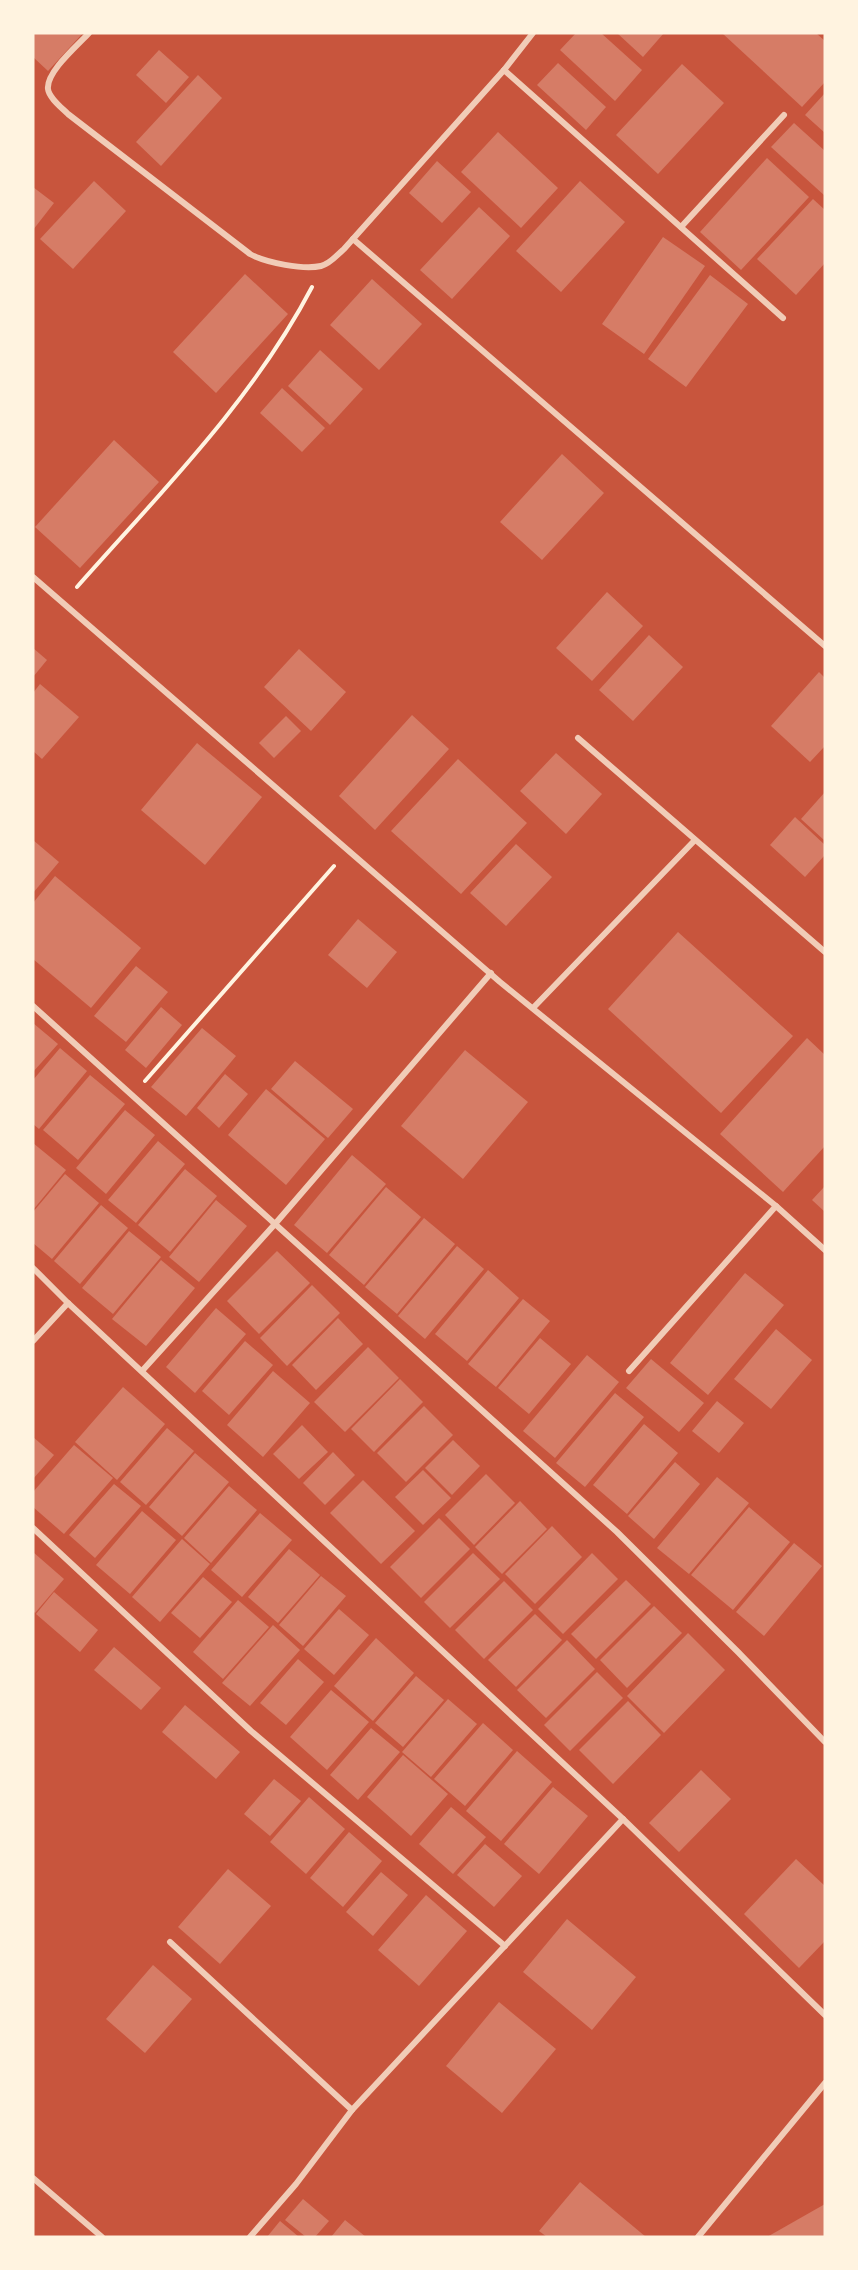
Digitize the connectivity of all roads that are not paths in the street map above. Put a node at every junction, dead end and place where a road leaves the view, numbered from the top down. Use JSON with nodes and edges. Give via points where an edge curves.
{"nodes":[{"id":1,"x":89,"y":33,"type":"edge"},
{"id":2,"x":533,"y":33,"type":"edge"},
{"id":3,"x":504,"y":70,"type":"junction"},
{"id":4,"x":784,"y":115,"type":"dead end"},
{"id":5,"x":681,"y":227,"type":"junction"},
{"id":6,"x":353,"y":239,"type":"junction"},
{"id":7,"x":783,"y":318,"type":"dead end"},
{"id":8,"x":33,"y":577,"type":"edge"},
{"id":9,"x":825,"y":646,"type":"edge"},
{"id":10,"x":578,"y":738,"type":"dead end"},
{"id":11,"x":695,"y":840,"type":"junction"},
{"id":12,"x":825,"y":952,"type":"edge"},
{"id":13,"x":491,"y":973,"type":"junction"},
{"id":14,"x":33,"y":1006,"type":"edge"},
{"id":15,"x":533,"y":1008,"type":"junction"},
{"id":16,"x":776,"y":1206,"type":"junction"},
{"id":17,"x":275,"y":1224,"type":"junction"},
{"id":18,"x":825,"y":1250,"type":"edge"},
{"id":19,"x":33,"y":1268,"type":"edge"},
{"id":20,"x":68,"y":1303,"type":"junction"},
{"id":21,"x":33,"y":1341,"type":"edge"},
{"id":22,"x":142,"y":1371,"type":"junction"},
{"id":23,"x":629,"y":1371,"type":"dead end"},
{"id":24,"x":33,"y":1528,"type":"edge"},
{"id":25,"x":825,"y":1742,"type":"edge"},
{"id":26,"x":623,"y":1819,"type":"junction"},
{"id":27,"x":170,"y":1942,"type":"dead end"},
{"id":28,"x":504,"y":1946,"type":"junction"},
{"id":29,"x":825,"y":2015,"type":"edge"},
{"id":30,"x":825,"y":2083,"type":"edge"},
{"id":31,"x":352,"y":2110,"type":"junction"},
{"id":32,"x":33,"y":2178,"type":"edge"},
{"id":33,"x":102,"y":2237,"type":"edge"},
{"id":34,"x":250,"y":2237,"type":"edge"},
{"id":35,"x":698,"y":2237,"type":"edge"}],
"edges":[{"from":1,"to":6,"type":"street","via":[[49,80],[51,97],[68,114],[250,254],[271,263],[313,267],[324,265]]},
{"from":2,"to":3,"type":"street"},
{"from":3,"to":5,"type":"street"},
{"from":3,"to":6,"type":"street"},
{"from":4,"to":5,"type":"street"},
{"from":5,"to":7,"type":"street"},
{"from":6,"to":9,"type":"street"},
{"from":8,"to":13,"type":"street"},
{"from":10,"to":11,"type":"street"},
{"from":11,"to":12,"type":"street"},
{"from":11,"to":15,"type":"street"},
{"from":13,"to":15,"type":"street"},
{"from":13,"to":17,"type":"street"},
{"from":14,"to":17,"type":"street"},
{"from":15,"to":16,"type":"street"},
{"from":16,"to":18,"type":"street"},
{"from":16,"to":23,"type":"street"},
{"from":17,"to":22,"type":"street"},
{"from":17,"to":25,"type":"street","via":[[616,1532]]},
{"from":19,"to":20,"type":"street"},
{"from":20,"to":21,"type":"street"},
{"from":20,"to":22,"type":"street"},
{"from":22,"to":26,"type":"street"},
{"from":24,"to":28,"type":"street","via":[[251,1731]]},
{"from":26,"to":28,"type":"street"},
{"from":26,"to":29,"type":"street"},
{"from":27,"to":31,"type":"street"},
{"from":28,"to":31,"type":"street"},
{"from":30,"to":35,"type":"street"},
{"from":31,"to":34,"type":"street"},
{"from":32,"to":33,"type":"street"}]}
